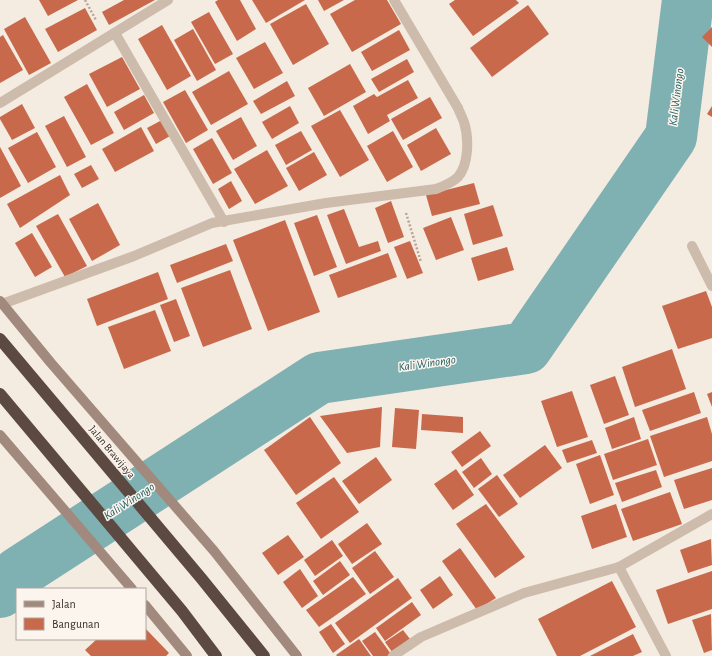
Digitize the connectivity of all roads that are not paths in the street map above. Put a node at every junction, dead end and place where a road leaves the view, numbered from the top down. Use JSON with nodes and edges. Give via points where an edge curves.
{"nodes":[{"id":1,"x":168,"y":0,"type":"edge"},
{"id":2,"x":394,"y":0,"type":"edge"},
{"id":3,"x":115,"y":33,"type":"junction"},
{"id":4,"x":0,"y":103,"type":"edge"},
{"id":5,"x":224,"y":222,"type":"junction"},
{"id":6,"x":692,"y":246,"type":"dead end"},
{"id":7,"x":712,"y":286,"type":"edge"},
{"id":8,"x":1,"y":303,"type":"edge"},
{"id":9,"x":0,"y":339,"type":"edge"},
{"id":10,"x":0,"y":394,"type":"edge"},
{"id":11,"x":0,"y":435,"type":"edge"},
{"id":12,"x":712,"y":514,"type":"edge"},
{"id":13,"x":619,"y":567,"type":"junction"},
{"id":14,"x":131,"y":588,"type":"edge"},
{"id":15,"x":146,"y":606,"type":"edge"},
{"id":16,"x":187,"y":656,"type":"edge"},
{"id":17,"x":216,"y":656,"type":"edge"},
{"id":18,"x":264,"y":656,"type":"edge"},
{"id":19,"x":297,"y":656,"type":"edge"},
{"id":20,"x":393,"y":656,"type":"edge"},
{"id":21,"x":666,"y":656,"type":"edge"}],
"edges":[{"from":1,"to":3,"type":"street"},
{"from":2,"to":5,"type":"street","via":[[458,108],[464,123],[467,136],[466,153],[464,166],[458,176],[446,186],[436,189],[326,203]]},
{"from":3,"to":4,"type":"street"},
{"from":3,"to":5,"type":"street"},
{"from":5,"to":8,"type":"street","via":[[212,224],[134,256]]},
{"from":6,"to":7,"type":"street"},
{"from":8,"to":19,"type":"street","via":[[214,551]]},
{"from":9,"to":18,"type":"highway","name":"Jalan Brawijaya"},
{"from":10,"to":17,"type":"highway","via":[[182,611]]},
{"from":11,"to":14,"type":"street"},
{"from":12,"to":13,"type":"street"},
{"from":13,"to":20,"type":"street","via":[[524,593],[421,637]]},
{"from":13,"to":21,"type":"street"},
{"from":15,"to":16,"type":"street"}]}
